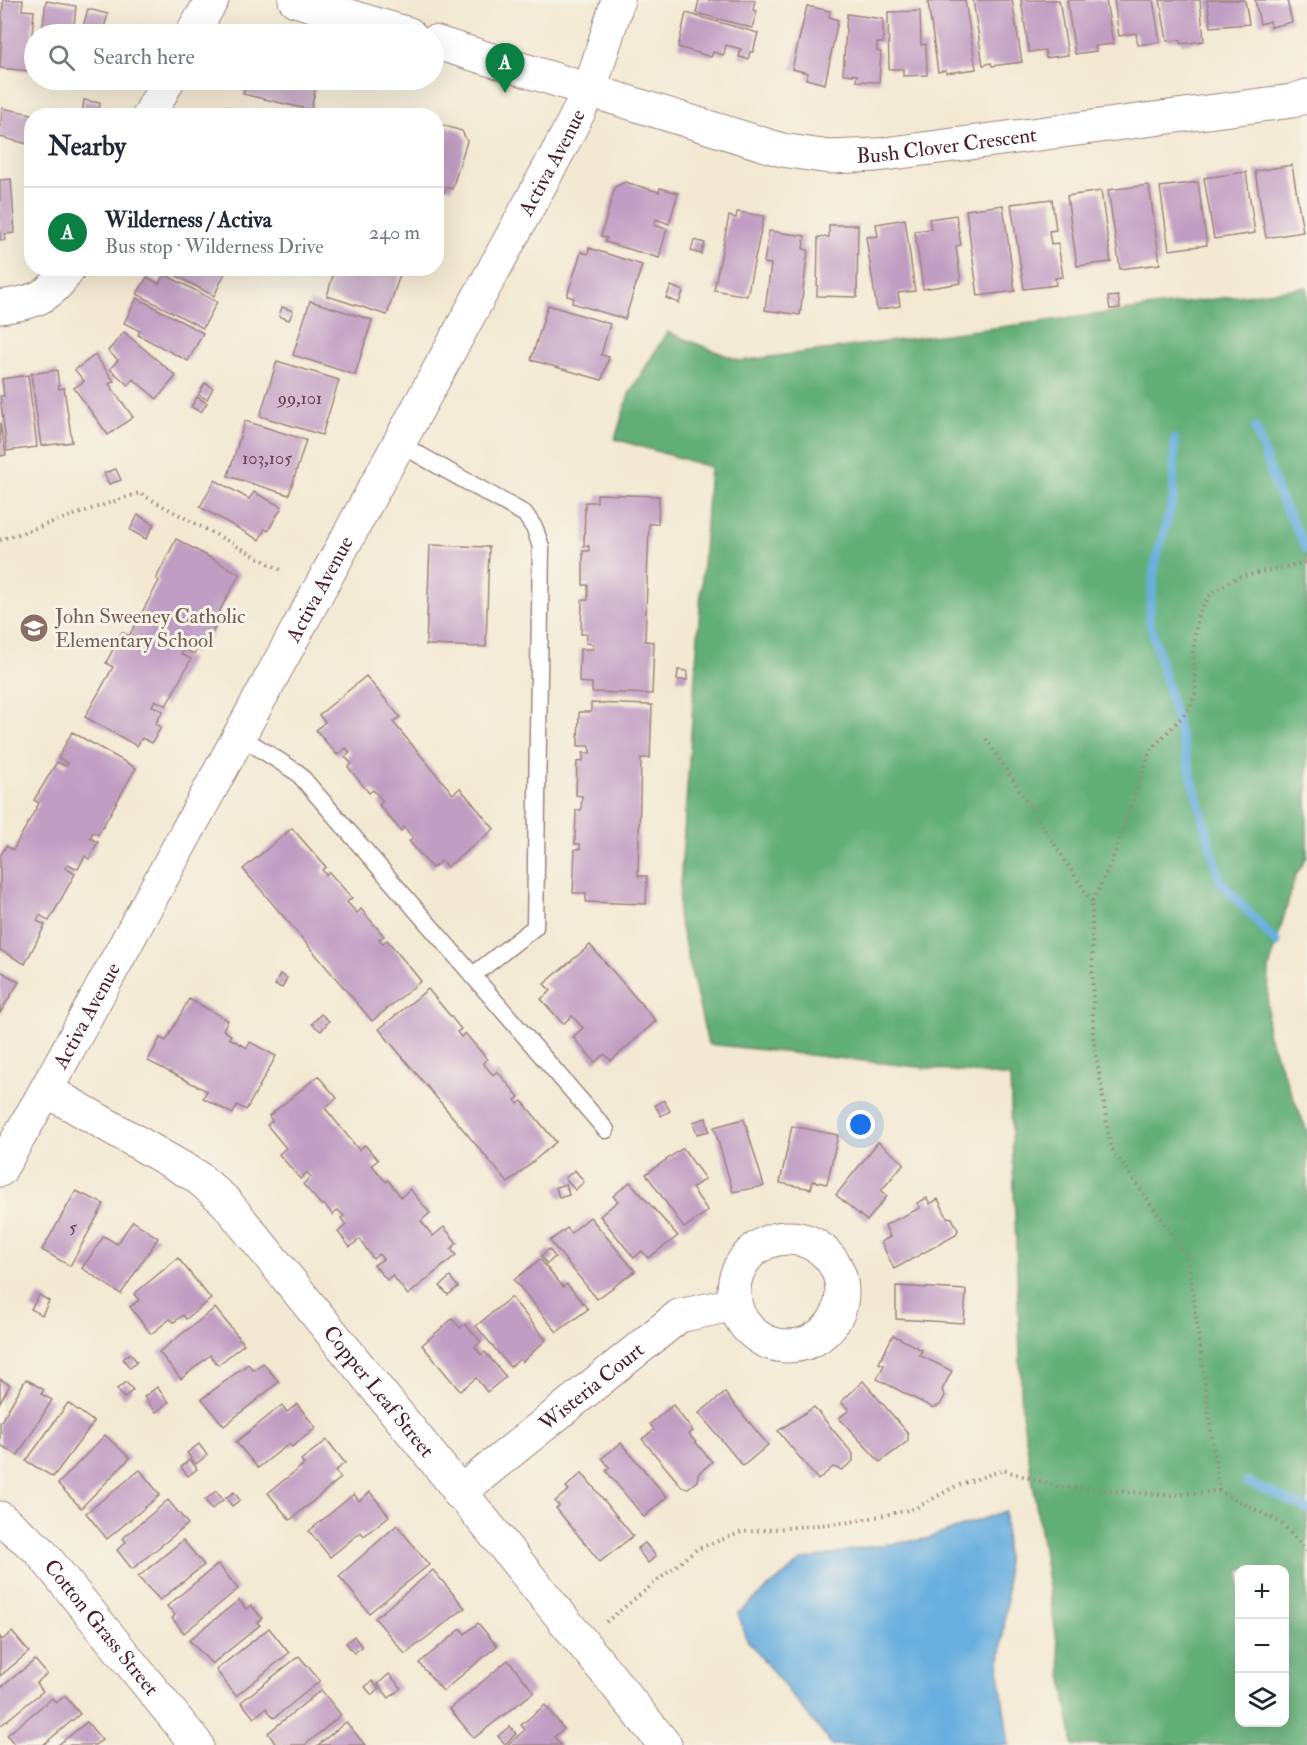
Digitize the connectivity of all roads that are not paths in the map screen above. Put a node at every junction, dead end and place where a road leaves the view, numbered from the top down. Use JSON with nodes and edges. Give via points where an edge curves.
{"nodes":[{"id":1,"x":212,"y":0,"type":"edge"},
{"id":2,"x":295,"y":0,"type":"edge"},
{"id":3,"x":618,"y":0,"type":"edge"},
{"id":4,"x":198,"y":24,"type":"edge"},
{"id":5,"x":375,"y":24,"type":"edge"},
{"id":6,"x":444,"y":45,"type":"edge"},
{"id":7,"x":590,"y":89,"type":"junction"},
{"id":8,"x":163,"y":90,"type":"edge"},
{"id":9,"x":1307,"y":96,"type":"edge"},
{"id":10,"x":153,"y":108,"type":"edge"},
{"id":11,"x":62,"y":276,"type":"edge"},
{"id":12,"x":0,"y":307,"type":"edge"},
{"id":13,"x":398,"y":443,"type":"junction"},
{"id":14,"x":240,"y":736,"type":"junction"},
{"id":15,"x":472,"y":976,"type":"junction"},
{"id":16,"x":46,"y":1090,"type":"junction"},
{"id":17,"x":606,"y":1130,"type":"dead end"},
{"id":18,"x":0,"y":1170,"type":"edge"},
{"id":19,"x":735,"y":1304,"type":"dead end"},
{"id":20,"x":459,"y":1493,"type":"junction"},
{"id":21,"x":0,"y":1518,"type":"edge"},
{"id":22,"x":197,"y":1745,"type":"edge"},
{"id":23,"x":665,"y":1745,"type":"edge"}],
"edges":[{"from":1,"to":4,"type":"street"},
{"from":2,"to":5,"type":"street"},
{"from":3,"to":7,"type":"street","name":"Activa Avenue"},
{"from":6,"to":7,"type":"street","name":"Bush Clover Crescent"},
{"from":7,"to":9,"type":"street","name":"Bush Clover Crescent","via":[[782,150],[829,156],[877,155]]},
{"from":7,"to":13,"type":"street","name":"Activa Avenue"},
{"from":8,"to":10,"type":"street"},
{"from":11,"to":12,"type":"street","via":[[47,294],[33,302]]},
{"from":13,"to":14,"type":"street","name":"Activa Avenue"},
{"from":13,"to":15,"type":"lane","via":[[525,514],[541,548],[535,927]]},
{"from":14,"to":15,"type":"lane","via":[[298,773]]},
{"from":14,"to":16,"type":"street","name":"Activa Avenue"},
{"from":15,"to":17,"type":"lane"},
{"from":16,"to":18,"type":"street","name":"Activa Avenue"},
{"from":16,"to":20,"type":"street","name":"Copper Leaf Street","via":[[196,1176],[225,1201]]},
{"from":19,"to":20,"type":"street","name":"Wisteria Court","via":[[679,1316]]},
{"from":20,"to":23,"type":"street","name":"Copper Leaf Street"},
{"from":21,"to":22,"type":"street","name":"Cotton Grass Street","via":[[39,1550]]}]}
